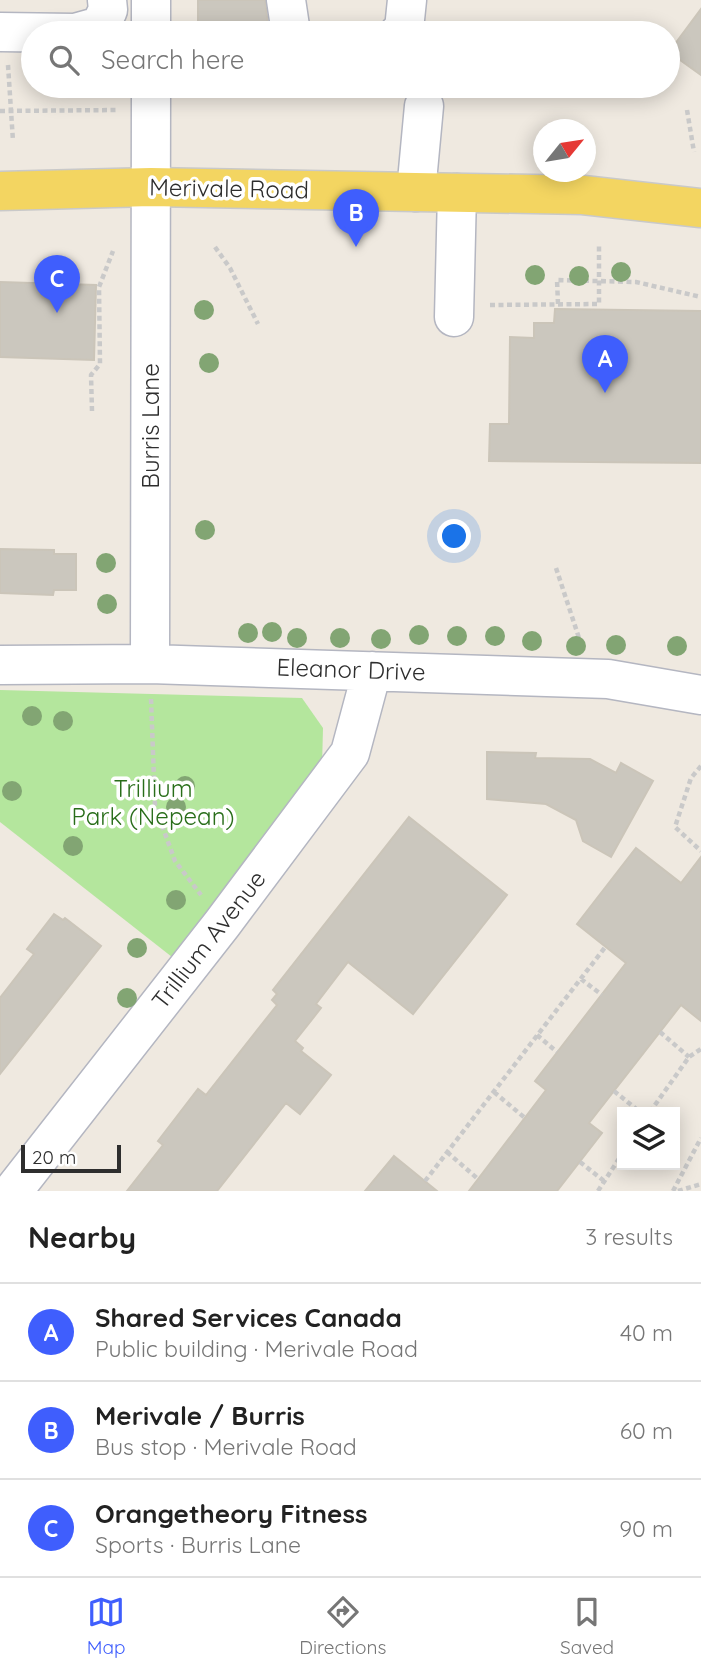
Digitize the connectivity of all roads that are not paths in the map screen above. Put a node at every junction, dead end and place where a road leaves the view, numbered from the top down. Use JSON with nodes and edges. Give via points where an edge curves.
{"nodes":[{"id":1,"x":107,"y":0,"type":"edge"},
{"id":2,"x":151,"y":0,"type":"edge"},
{"id":3,"x":286,"y":0,"type":"edge"},
{"id":4,"x":407,"y":0,"type":"edge"},
{"id":5,"x":102,"y":21,"type":"edge"},
{"id":6,"x":151,"y":21,"type":"edge"},
{"id":7,"x":289,"y":21,"type":"edge"},
{"id":8,"x":405,"y":21,"type":"edge"},
{"id":9,"x":1,"y":32,"type":"edge"},
{"id":10,"x":21,"y":32,"type":"edge"},
{"id":11,"x":138,"y":98,"type":"edge"},
{"id":12,"x":424,"y":106,"type":"dead end"},
{"id":13,"x":697,"y":168,"type":"edge"},
{"id":14,"x":151,"y":187,"type":"junction"},
{"id":15,"x":0,"y":191,"type":"edge"},
{"id":16,"x":416,"y":192,"type":"junction"},
{"id":17,"x":457,"y":193,"type":"junction"},
{"id":18,"x":583,"y":195,"type":"junction"},
{"id":19,"x":701,"y":208,"type":"edge"},
{"id":20,"x":454,"y":317,"type":"dead end"},
{"id":21,"x":150,"y":664,"type":"junction"},
{"id":22,"x":0,"y":665,"type":"edge"},
{"id":23,"x":372,"y":671,"type":"junction"},
{"id":24,"x":701,"y":695,"type":"edge"},
{"id":25,"x":13,"y":1191,"type":"edge"}],
"edges":[{"from":1,"to":5,"type":"street"},
{"from":2,"to":6,"type":"street"},
{"from":3,"to":7,"type":"street"},
{"from":4,"to":8,"type":"street"},
{"from":9,"to":10,"type":"street"},
{"from":11,"to":14,"type":"street","name":"Burris Lane"},
{"from":12,"to":16,"type":"street"},
{"from":13,"to":18,"type":"main road","name":"Merivale Road"},
{"from":14,"to":15,"type":"main road","name":"Merivale Road"},
{"from":14,"to":16,"type":"main road","name":"Merivale Road"},
{"from":14,"to":21,"type":"street","name":"Burris Lane"},
{"from":16,"to":17,"type":"main road","name":"Merivale Road"},
{"from":17,"to":18,"type":"main road","name":"Merivale Road"},
{"from":17,"to":20,"type":"street"},
{"from":18,"to":19,"type":"main road","name":"Merivale Road"},
{"from":21,"to":22,"type":"street","name":"Eleanor Drive"},
{"from":21,"to":23,"type":"street","name":"Eleanor Drive"},
{"from":23,"to":24,"type":"street","name":"Eleanor Drive","via":[[608,679]]},
{"from":23,"to":25,"type":"street","name":"Trillium Avenue","via":[[349,753]]}]}
